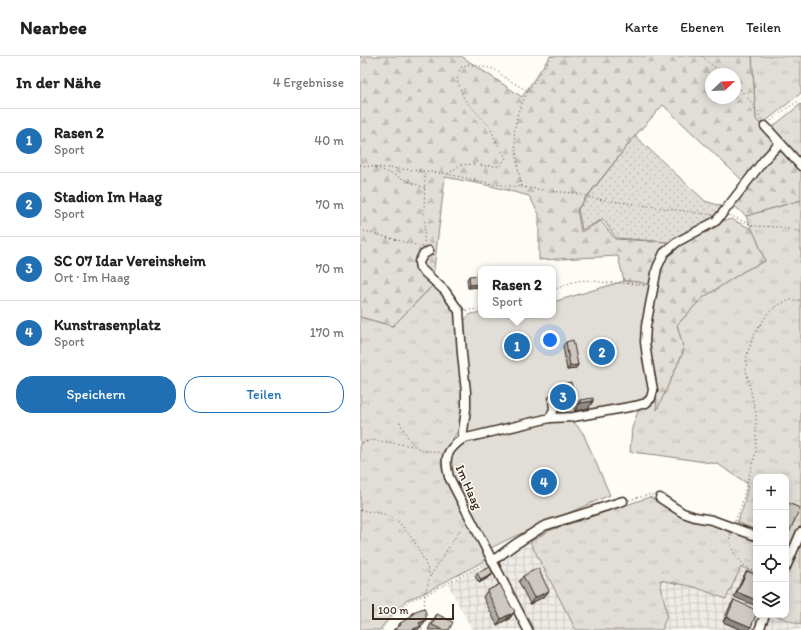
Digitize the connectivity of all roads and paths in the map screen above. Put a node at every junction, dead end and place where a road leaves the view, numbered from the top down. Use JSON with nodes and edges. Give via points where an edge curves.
{"nodes":[{"id":1,"x":552,"y":56,"type":"edge"},
{"id":2,"x":702,"y":56,"type":"edge"},
{"id":3,"x":716,"y":68,"type":"edge"},
{"id":4,"x":741,"y":90,"type":"edge"},
{"id":5,"x":528,"y":91,"type":"junction"},
{"id":6,"x":801,"y":99,"type":"edge"},
{"id":7,"x":765,"y":126,"type":"junction"},
{"id":8,"x":780,"y":142,"type":"junction"},
{"id":9,"x":360,"y":165,"type":"edge"},
{"id":10,"x":801,"y":166,"type":"edge"},
{"id":11,"x":375,"y":167,"type":"junction"},
{"id":12,"x":425,"y":171,"type":"junction"},
{"id":13,"x":447,"y":174,"type":"junction"},
{"id":14,"x":522,"y":187,"type":"junction"},
{"id":15,"x":425,"y":188,"type":"junction"},
{"id":16,"x":724,"y":212,"type":"junction"},
{"id":17,"x":360,"y":230,"type":"edge"},
{"id":18,"x":801,"y":232,"type":"edge"},
{"id":19,"x":429,"y":251,"type":"dead end"},
{"id":20,"x":654,"y":288,"type":"junction"},
{"id":21,"x":556,"y":289,"type":"edge"},
{"id":22,"x":801,"y":300,"type":"edge"},
{"id":23,"x":478,"y":309,"type":"edge"},
{"id":24,"x":459,"y":311,"type":"junction"},
{"id":25,"x":553,"y":400,"type":"dead end"},
{"id":26,"x":550,"y":418,"type":"junction"},
{"id":27,"x":400,"y":422,"type":"dead end"},
{"id":28,"x":462,"y":439,"type":"junction"},
{"id":29,"x":360,"y":446,"type":"edge"},
{"id":30,"x":414,"y":446,"type":"junction"},
{"id":31,"x":446,"y":458,"type":"junction"},
{"id":32,"x":660,"y":498,"type":"joint"},
{"id":33,"x":623,"y":501,"type":"joint"},
{"id":34,"x":360,"y":510,"type":"edge"},
{"id":35,"x":469,"y":517,"type":"junction"},
{"id":36,"x":732,"y":527,"type":"junction"},
{"id":37,"x":801,"y":532,"type":"edge"},
{"id":38,"x":753,"y":535,"type":"edge"},
{"id":39,"x":790,"y":549,"type":"edge"},
{"id":40,"x":492,"y":560,"type":"junction"},
{"id":41,"x":753,"y":570,"type":"edge"},
{"id":42,"x":430,"y":576,"type":"junction"},
{"id":43,"x":425,"y":595,"type":"junction"},
{"id":44,"x":424,"y":609,"type":"edge"},
{"id":45,"x":764,"y":618,"type":"edge"},
{"id":46,"x":423,"y":623,"type":"edge"},
{"id":47,"x":382,"y":630,"type":"edge"},
{"id":48,"x":422,"y":630,"type":"edge"},
{"id":49,"x":528,"y":630,"type":"edge"},
{"id":50,"x":759,"y":630,"type":"edge"}],
"edges":[{"from":1,"to":5,"type":"path"},
{"from":2,"to":3,"type":"path"},
{"from":4,"to":7,"type":"path"},
{"from":5,"to":13,"type":"path","via":[[494,69],[468,64],[460,68],[457,80],[464,100],[490,127],[506,158],[500,166],[460,165]]},
{"from":5,"to":14,"type":"path","via":[[518,112],[514,132]]},
{"from":6,"to":7,"type":"path"},
{"from":7,"to":8,"type":"street"},
{"from":8,"to":10,"type":"street"},
{"from":8,"to":16,"type":"street"},
{"from":9,"to":11,"type":"path"},
{"from":11,"to":12,"type":"path"},
{"from":11,"to":15,"type":"path"},
{"from":12,"to":13,"type":"path"},
{"from":12,"to":15,"type":"path"},
{"from":13,"to":14,"type":"path"},
{"from":14,"to":16,"type":"path","via":[[574,193],[597,199]]},
{"from":15,"to":17,"type":"path","via":[[426,248]]},
{"from":16,"to":18,"type":"path","via":[[754,226],[780,227]]},
{"from":16,"to":20,"type":"street","via":[[716,221],[678,242],[664,253],[657,268]]},
{"from":19,"to":24,"type":"street","via":[[419,262],[420,268],[445,291]]},
{"from":20,"to":21,"type":"path","via":[[637,284],[583,280]]},
{"from":20,"to":26,"type":"street","via":[[645,342],[653,390],[651,398],[646,403],[635,406],[573,417]]},
{"from":22,"to":36,"type":"path","via":[[780,304],[768,313],[754,335],[747,354],[746,370],[756,414],[756,452],[741,507]]},
{"from":23,"to":24,"type":"path"},
{"from":24,"to":28,"type":"street","via":[[466,392]]},
{"from":25,"to":26,"type":"street","via":[[554,409]]},
{"from":26,"to":28,"type":"street"},
{"from":27,"to":30,"type":"path"},
{"from":28,"to":31,"type":"street","name":"Im Haag","via":[[452,446]]},
{"from":29,"to":30,"type":"path","via":[[371,440]]},
{"from":30,"to":31,"type":"path","via":[[422,450],[437,451]]},
{"from":31,"to":35,"type":"street","name":"Im Haag","via":[[448,477]]},
{"from":32,"to":33,"type":"path","via":[[654,498],[651,494]]},
{"from":32,"to":36,"type":"street","via":[[695,517]]},
{"from":33,"to":40,"type":"street","via":[[544,526]]},
{"from":34,"to":42,"type":"path","via":[[384,514],[399,522],[414,541]]},
{"from":35,"to":40,"type":"street","name":"Im Haag"},
{"from":35,"to":42,"type":"path"},
{"from":36,"to":38,"type":"street"},
{"from":36,"to":41,"type":"path","via":[[729,540],[734,553],[742,563]]},
{"from":37,"to":39,"type":"street"},
{"from":40,"to":43,"type":"path"},
{"from":40,"to":49,"type":"street","name":"Im Haag"},
{"from":42,"to":43,"type":"path"},
{"from":43,"to":44,"type":"path"},
{"from":43,"to":47,"type":"path","via":[[410,600]]},
{"from":45,"to":50,"type":"street"},
{"from":46,"to":48,"type":"path"}]}
